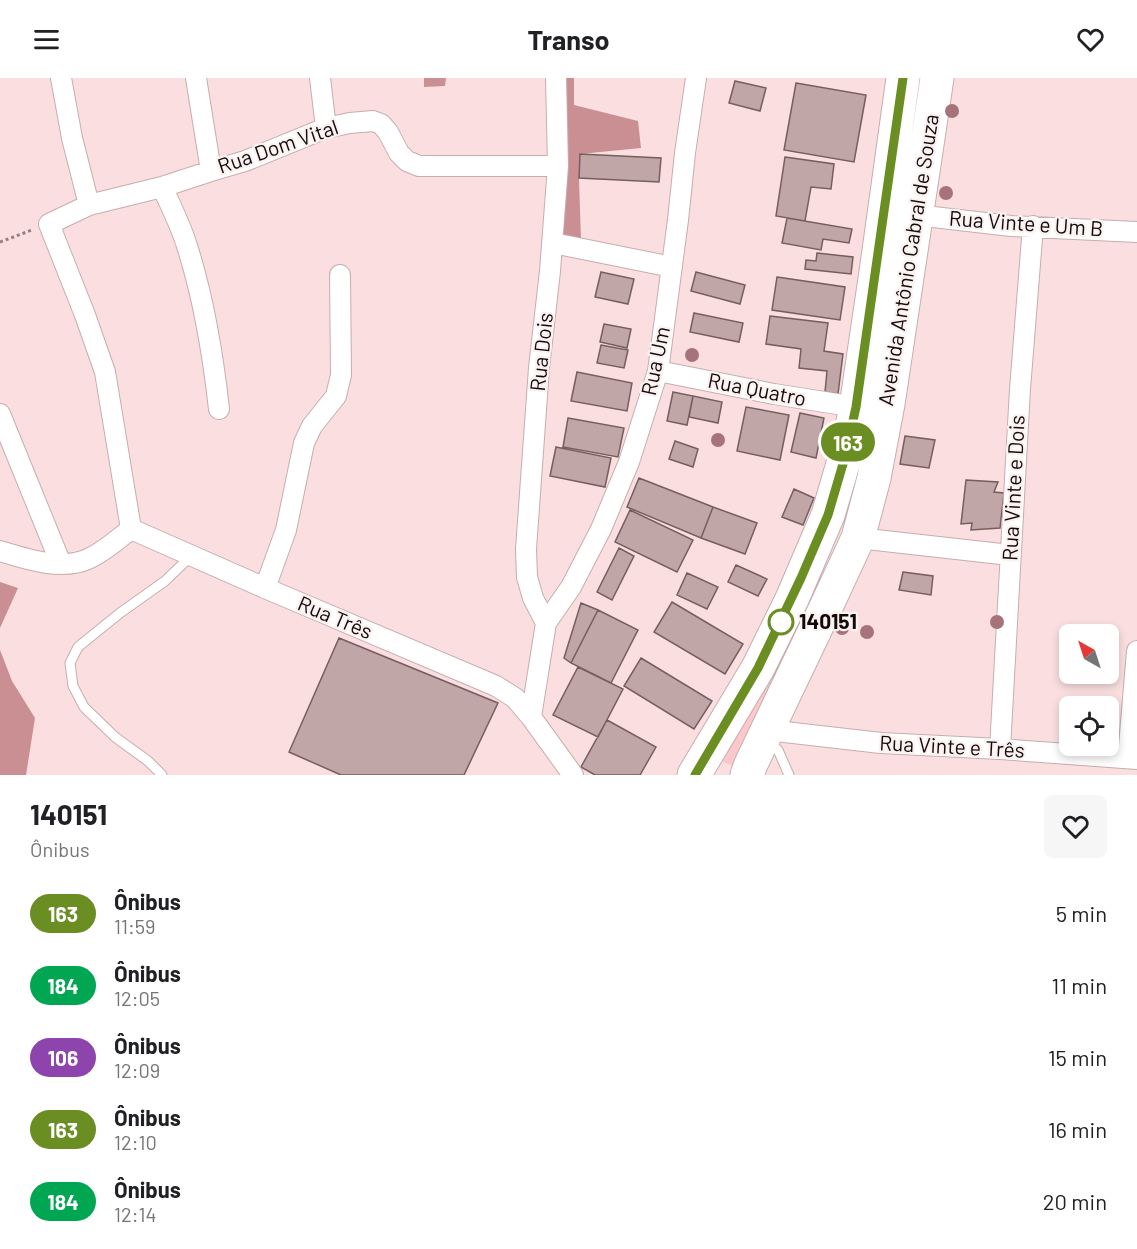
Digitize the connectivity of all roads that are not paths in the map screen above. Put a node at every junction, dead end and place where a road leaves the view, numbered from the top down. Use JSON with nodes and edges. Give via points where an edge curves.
{"nodes":[{"id":1,"x":61,"y":78,"type":"edge"},
{"id":2,"x":196,"y":78,"type":"edge"},
{"id":3,"x":320,"y":78,"type":"edge"},
{"id":4,"x":556,"y":78,"type":"edge"},
{"id":5,"x":696,"y":78,"type":"edge"},
{"id":6,"x":903,"y":78,"type":"edge"},
{"id":7,"x":937,"y":78,"type":"edge"},
{"id":8,"x":326,"y":128,"type":"junction"},
{"id":9,"x":558,"y":166,"type":"junction"},
{"id":10,"x":210,"y":171,"type":"junction"},
{"id":11,"x":162,"y":187,"type":"junction"},
{"id":12,"x":89,"y":205,"type":"junction"},
{"id":13,"x":916,"y":215,"type":"junction"},
{"id":14,"x":1033,"y":226,"type":"junction"},
{"id":15,"x":1137,"y":232,"type":"edge"},
{"id":16,"x":553,"y":243,"type":"junction"},
{"id":17,"x":672,"y":267,"type":"junction"},
{"id":18,"x":340,"y":275,"type":"dead end"},
{"id":19,"x":658,"y":371,"type":"junction"},
{"id":20,"x":856,"y":407,"type":"junction"},
{"id":21,"x":219,"y":409,"type":"dead end"},
{"id":22,"x":0,"y":414,"type":"edge"},
{"id":23,"x":131,"y":529,"type":"junction"},
{"id":24,"x":858,"y":538,"type":"junction"},
{"id":25,"x":0,"y":551,"type":"edge"},
{"id":26,"x":1010,"y":555,"type":"junction"},
{"id":27,"x":191,"y":556,"type":"junction"},
{"id":28,"x":61,"y":564,"type":"junction"},
{"id":29,"x":265,"y":588,"type":"junction"},
{"id":30,"x":546,"y":623,"type":"junction"},
{"id":31,"x":1137,"y":651,"type":"edge"},
{"id":32,"x":531,"y":717,"type":"junction"},
{"id":33,"x":765,"y":733,"type":"junction"},
{"id":34,"x":1000,"y":749,"type":"junction"},
{"id":35,"x":1132,"y":758,"type":"edge"},
{"id":36,"x":162,"y":775,"type":"edge"},
{"id":37,"x":573,"y":775,"type":"edge"},
{"id":38,"x":703,"y":775,"type":"edge"},
{"id":39,"x":747,"y":775,"type":"edge"},
{"id":40,"x":789,"y":775,"type":"edge"}],
"edges":[{"from":1,"to":12,"type":"street"},
{"from":2,"to":10,"type":"street"},
{"from":3,"to":8,"type":"street"},
{"from":4,"to":9,"type":"street","name":"Rua Dois"},
{"from":5,"to":17,"type":"street","name":"Rua Um"},
{"from":6,"to":20,"type":"highway","name":"Avenida Antônio Cabral de Souza"},
{"from":7,"to":13,"type":"highway","name":"Avenida Antônio Cabral de Souza"},
{"from":8,"to":9,"type":"street","name":"Rua Dom Vital","via":[[373,121],[381,124],[399,153],[420,166]]},
{"from":8,"to":10,"type":"street","name":"Rua Dom Vital"},
{"from":9,"to":16,"type":"street","name":"Rua Dois"},
{"from":10,"to":11,"type":"street","name":"Rua Dom Vital"},
{"from":11,"to":12,"type":"street","name":"Rua Dom Vital"},
{"from":11,"to":21,"type":"street","via":[[197,278]]},
{"from":12,"to":23,"type":"street","name":"Rua Dom Vital","via":[[49,224],[105,372]]},
{"from":13,"to":14,"type":"street","name":"Rua Vinte e Um B"},
{"from":13,"to":24,"type":"highway","name":"Avenida Antônio Cabral de Souza","via":[[884,425]]},
{"from":14,"to":15,"type":"street","name":"Rua Vinte e Um B"},
{"from":14,"to":26,"type":"street","name":"Rua Vinte e Dois"},
{"from":16,"to":17,"type":"street"},
{"from":16,"to":30,"type":"street","name":"Rua Dois","via":[[526,549],[527,577]]},
{"from":17,"to":19,"type":"street","name":"Rua Um"},
{"from":18,"to":29,"type":"street","via":[[341,375],[336,396],[304,443],[286,530]]},
{"from":19,"to":20,"type":"street","name":"Rua Quatro"},
{"from":19,"to":30,"type":"street","name":"Rua Um","via":[[629,462],[601,529],[571,587]]},
{"from":20,"to":38,"type":"highway","name":"Avenida Antônio Cabral de Souza","via":[[828,515],[797,588]]},
{"from":22,"to":28,"type":"street"},
{"from":23,"to":27,"type":"street","name":"Rua Três"},
{"from":23,"to":28,"type":"street","via":[[87,560]]},
{"from":24,"to":26,"type":"street"},
{"from":24,"to":33,"type":"highway","name":"Avenida Antônio Cabral de Souza"},
{"from":25,"to":28,"type":"street"},
{"from":26,"to":34,"type":"street","name":"Rua Vinte e Dois"},
{"from":27,"to":29,"type":"street","name":"Rua Três"},
{"from":27,"to":36,"type":"lane","via":[[78,646],[70,663],[72,686],[84,707]]},
{"from":29,"to":32,"type":"street","name":"Rua Três","via":[[496,686],[515,698]]},
{"from":30,"to":32,"type":"street"},
{"from":31,"to":35,"type":"street"},
{"from":32,"to":37,"type":"street","name":"Rua Três"},
{"from":33,"to":34,"type":"street","name":"Rua Vinte e Três"},
{"from":33,"to":39,"type":"highway","name":"Avenida Antônio Cabral de Souza"},
{"from":33,"to":40,"type":"lane"},
{"from":34,"to":35,"type":"street","name":"Rua Vinte e Três"}]}
